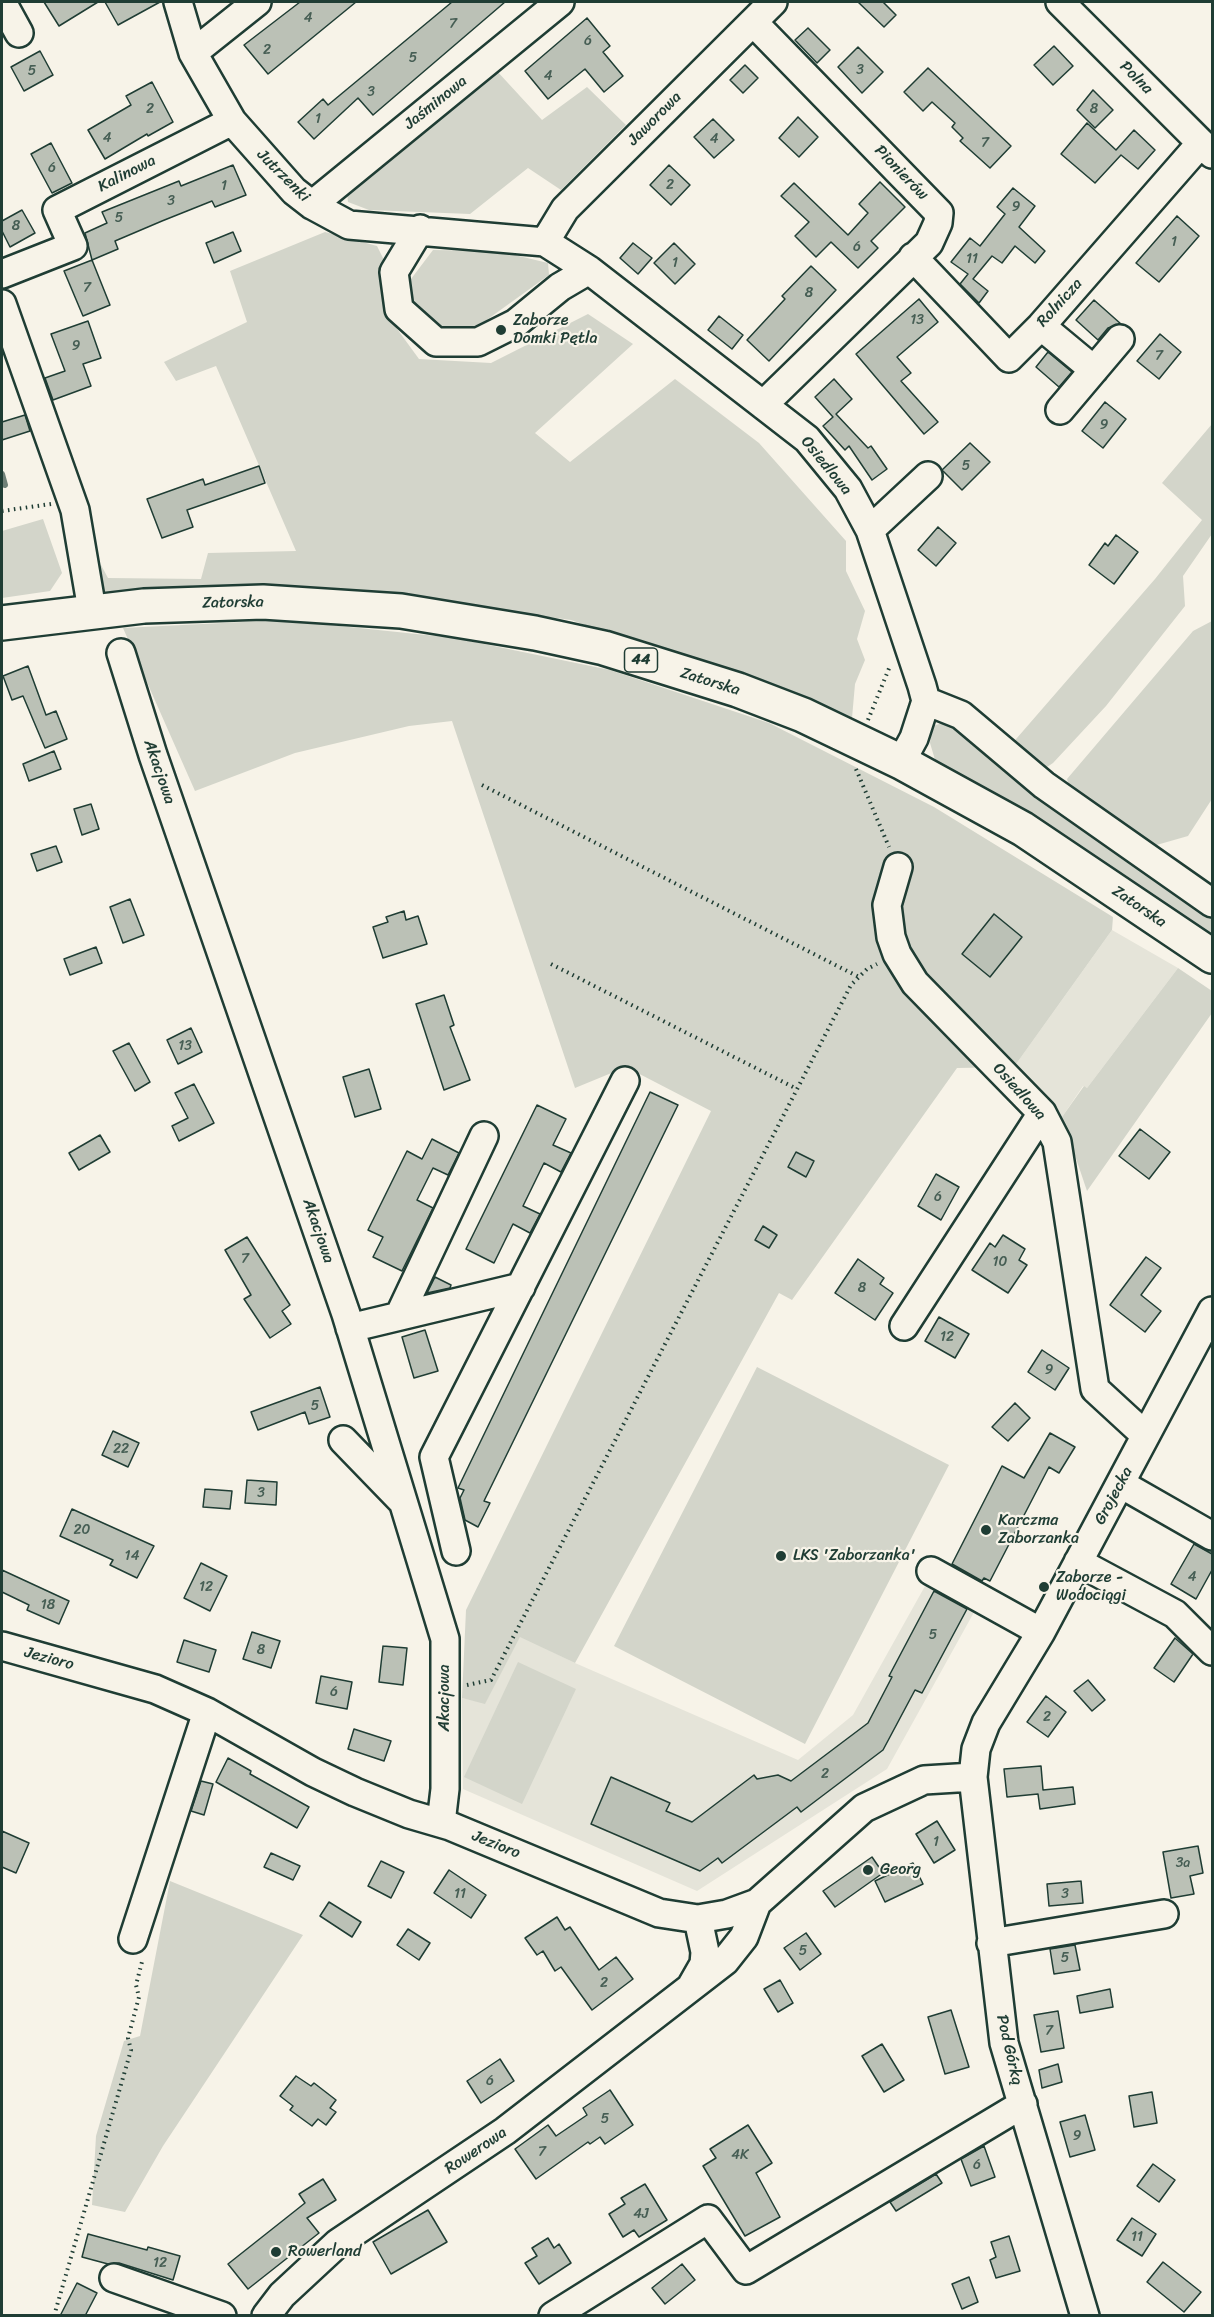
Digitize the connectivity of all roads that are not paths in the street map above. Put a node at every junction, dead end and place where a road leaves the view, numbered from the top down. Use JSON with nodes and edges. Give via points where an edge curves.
{"nodes":[{"id":1,"x":2,"y":2,"type":"edge"},
{"id":2,"x":178,"y":2,"type":"edge"},
{"id":3,"x":257,"y":2,"type":"edge"},
{"id":4,"x":560,"y":2,"type":"edge"},
{"id":5,"x":773,"y":2,"type":"edge"},
{"id":6,"x":1060,"y":2,"type":"edge"},
{"id":7,"x":753,"y":22,"type":"junction"},
{"id":8,"x":19,"y":33,"type":"dead end"},
{"id":9,"x":193,"y":53,"type":"junction"},
{"id":10,"x":232,"y":121,"type":"junction"},
{"id":11,"x":1207,"y":149,"type":"edge"},
{"id":12,"x":312,"y":205,"type":"junction"},
{"id":13,"x":420,"y":229,"type":"junction"},
{"id":14,"x":545,"y":242,"type":"junction"},
{"id":15,"x":913,"y":257,"type":"junction"},
{"id":16,"x":589,"y":270,"type":"junction"},
{"id":17,"x":2,"y":274,"type":"edge"},
{"id":18,"x":2,"y":304,"type":"edge"},
{"id":19,"x":1041,"y":326,"type":"junction"},
{"id":20,"x":1120,"y":339,"type":"dead end"},
{"id":21,"x":1094,"y":370,"type":"junction"},
{"id":22,"x":763,"y":405,"type":"junction"},
{"id":23,"x":1059,"y":410,"type":"dead end"},
{"id":24,"x":928,"y":476,"type":"dead end"},
{"id":25,"x":870,"y":530,"type":"junction"},
{"id":26,"x":92,"y":610,"type":"junction"},
{"id":27,"x":2,"y":623,"type":"edge"},
{"id":28,"x":122,"y":653,"type":"dead end"},
{"id":29,"x":926,"y":701,"type":"junction"},
{"id":30,"x":901,"y":762,"type":"junction"},
{"id":31,"x":898,"y":867,"type":"road end"},
{"id":32,"x":1212,"y":903,"type":"edge"},
{"id":33,"x":1212,"y":956,"type":"edge"},
{"id":34,"x":626,"y":1081,"type":"dead end"},
{"id":35,"x":1042,"y":1113,"type":"junction"},
{"id":36,"x":484,"y":1136,"type":"dead end"},
{"id":37,"x":521,"y":1287,"type":"junction"},
{"id":38,"x":1212,"y":1311,"type":"edge"},
{"id":39,"x":399,"y":1316,"type":"junction"},
{"id":40,"x":904,"y":1326,"type":"dead end"},
{"id":41,"x":350,"y":1328,"type":"junction"},
{"id":42,"x":1145,"y":1436,"type":"junction"},
{"id":43,"x":343,"y":1440,"type":"dead end"},
{"id":44,"x":1121,"y":1484,"type":"junction"},
{"id":45,"x":405,"y":1505,"type":"junction"},
{"id":46,"x":1212,"y":1536,"type":"edge"},
{"id":47,"x":456,"y":1551,"type":"dead end"},
{"id":48,"x":1078,"y":1562,"type":"junction"},
{"id":49,"x":931,"y":1571,"type":"dead end"},
{"id":50,"x":1041,"y":1632,"type":"junction"},
{"id":51,"x":2,"y":1646,"type":"edge"},
{"id":52,"x":1212,"y":1651,"type":"edge"},
{"id":53,"x":207,"y":1712,"type":"junction"},
{"id":54,"x":973,"y":1777,"type":"junction"},
{"id":55,"x":441,"y":1823,"type":"junction"},
{"id":56,"x":757,"y":1903,"type":"junction"},
{"id":57,"x":1164,"y":1914,"type":"dead end"},
{"id":58,"x":698,"y":1919,"type":"junction"},
{"id":59,"x":991,"y":1943,"type":"junction"},
{"id":60,"x":139,"y":1945,"type":"road end"},
{"id":61,"x":690,"y":1988,"type":"junction"},
{"id":62,"x":1023,"y":2104,"type":"junction"},
{"id":63,"x":114,"y":2278,"type":"dead end"},
{"id":64,"x":222,"y":2316,"type":"edge"},
{"id":65,"x":266,"y":2316,"type":"edge"},
{"id":66,"x":554,"y":2316,"type":"edge"},
{"id":67,"x":1085,"y":2316,"type":"edge"}],
"edges":[{"from":1,"to":8,"type":"street"},
{"from":2,"to":9,"type":"street","name":"Jutrzenki"},
{"from":3,"to":9,"type":"street"},
{"from":4,"to":12,"type":"street","name":"Jaśminowa"},
{"from":5,"to":7,"type":"street","name":"Jaworowa"},
{"from":6,"to":11,"type":"street","name":"Polna"},
{"from":7,"to":14,"type":"street","name":"Jaworowa","via":[[565,208]]},
{"from":7,"to":15,"type":"street","name":"Pionierów","via":[[939,213],[930,243]]},
{"from":9,"to":10,"type":"street","name":"Jutrzenki"},
{"from":10,"to":12,"type":"street","name":"Jutrzenki","via":[[294,191]]},
{"from":10,"to":17,"type":"street","name":"Kalinowa","via":[[57,210],[73,246]]},
{"from":11,"to":19,"type":"street","name":"Rolnicza"},
{"from":12,"to":13,"type":"street","name":"Jutrzenki","via":[[349,225]]},
{"from":13,"to":14,"type":"street","name":"Jutrzenki"},
{"from":13,"to":16,"type":"street","via":[[394,272],[399,309],[436,342],[478,342],[516,323],[560,286]]},
{"from":14,"to":16,"type":"street","name":"Osiedlowa"},
{"from":15,"to":19,"type":"street","name":"Rolnicza","via":[[1009,358]]},
{"from":15,"to":22,"type":"street","name":"Pionierów"},
{"from":16,"to":22,"type":"street","name":"Osiedlowa"},
{"from":18,"to":26,"type":"street","via":[[72,502]]},
{"from":19,"to":21,"type":"street"},
{"from":20,"to":21,"type":"street"},
{"from":21,"to":23,"type":"street"},
{"from":22,"to":25,"type":"street","name":"Osiedlowa","via":[[807,439],[848,489]]},
{"from":24,"to":25,"type":"street"},
{"from":25,"to":29,"type":"street","name":"Osiedlowa"},
{"from":26,"to":27,"type":"main road","name":"Zatorska","number":"44"},
{"from":26,"to":30,"type":"main road","name":"Zatorska","number":"44","via":[[263,602],[401,611],[535,633],[604,648],[738,690],[803,715]]},
{"from":28,"to":41,"type":"street","name":"Akacjowa","via":[[153,755]]},
{"from":29,"to":30,"type":"street"},
{"from":29,"to":32,"type":"street","via":[[961,715],[1044,785]]},
{"from":30,"to":33,"type":"main road","name":"Zatorska","number":"44","via":[[1023,829]]},
{"from":31,"to":35,"type":"street","name":"Osiedlowa","via":[[887,905],[897,954],[915,983]]},
{"from":34,"to":37,"type":"street"},
{"from":35,"to":40,"type":"street"},
{"from":35,"to":42,"type":"street","name":"Osiedlowa","via":[[1057,1142],[1095,1389]]},
{"from":36,"to":39,"type":"street"},
{"from":37,"to":39,"type":"street"},
{"from":37,"to":47,"type":"street","via":[[434,1457]]},
{"from":38,"to":42,"type":"street","name":"Grojecka"},
{"from":39,"to":41,"type":"street"},
{"from":41,"to":45,"type":"street","name":"Akacjowa"},
{"from":42,"to":44,"type":"street","name":"Grojecka"},
{"from":43,"to":45,"type":"street"},
{"from":44,"to":46,"type":"street"},
{"from":44,"to":48,"type":"street","name":"Grojecka"},
{"from":45,"to":55,"type":"street","name":"Akacjowa","via":[[446,1639],[445,1788]]},
{"from":48,"to":50,"type":"street","name":"Grojecka"},
{"from":48,"to":52,"type":"street","via":[[1175,1614]]},
{"from":49,"to":50,"type":"street"},
{"from":50,"to":54,"type":"street","name":"Grojecka","via":[[986,1723],[976,1749]]},
{"from":51,"to":53,"type":"street","name":"Jezioro","via":[[155,1689]]},
{"from":53,"to":55,"type":"street","name":"Jezioro","via":[[334,1782],[409,1814]]},
{"from":53,"to":60,"type":"street"},
{"from":54,"to":56,"type":"street","name":"Jezioro","via":[[924,1780],[864,1808]]},
{"from":54,"to":59,"type":"street","name":"Pod Górką"},
{"from":55,"to":58,"type":"street","name":"Jezioro","via":[[659,1913]]},
{"from":56,"to":58,"type":"street","name":"Jezioro"},
{"from":56,"to":61,"type":"street","name":"Rowerowa","via":[[744,1937],[725,1961]]},
{"from":57,"to":59,"type":"street"},
{"from":58,"to":61,"type":"street","name":"Rowerowa","via":[[704,1964]]},
{"from":59,"to":62,"type":"street","name":"Pod Górką","via":[[1004,2043]]},
{"from":61,"to":65,"type":"street","name":"Rowerowa","via":[[505,2131],[338,2243],[282,2295]]},
{"from":62,"to":66,"type":"street","via":[[746,2270],[708,2219]]},
{"from":62,"to":67,"type":"street","name":"Pod Górką"},
{"from":63,"to":64,"type":"street"}]}
